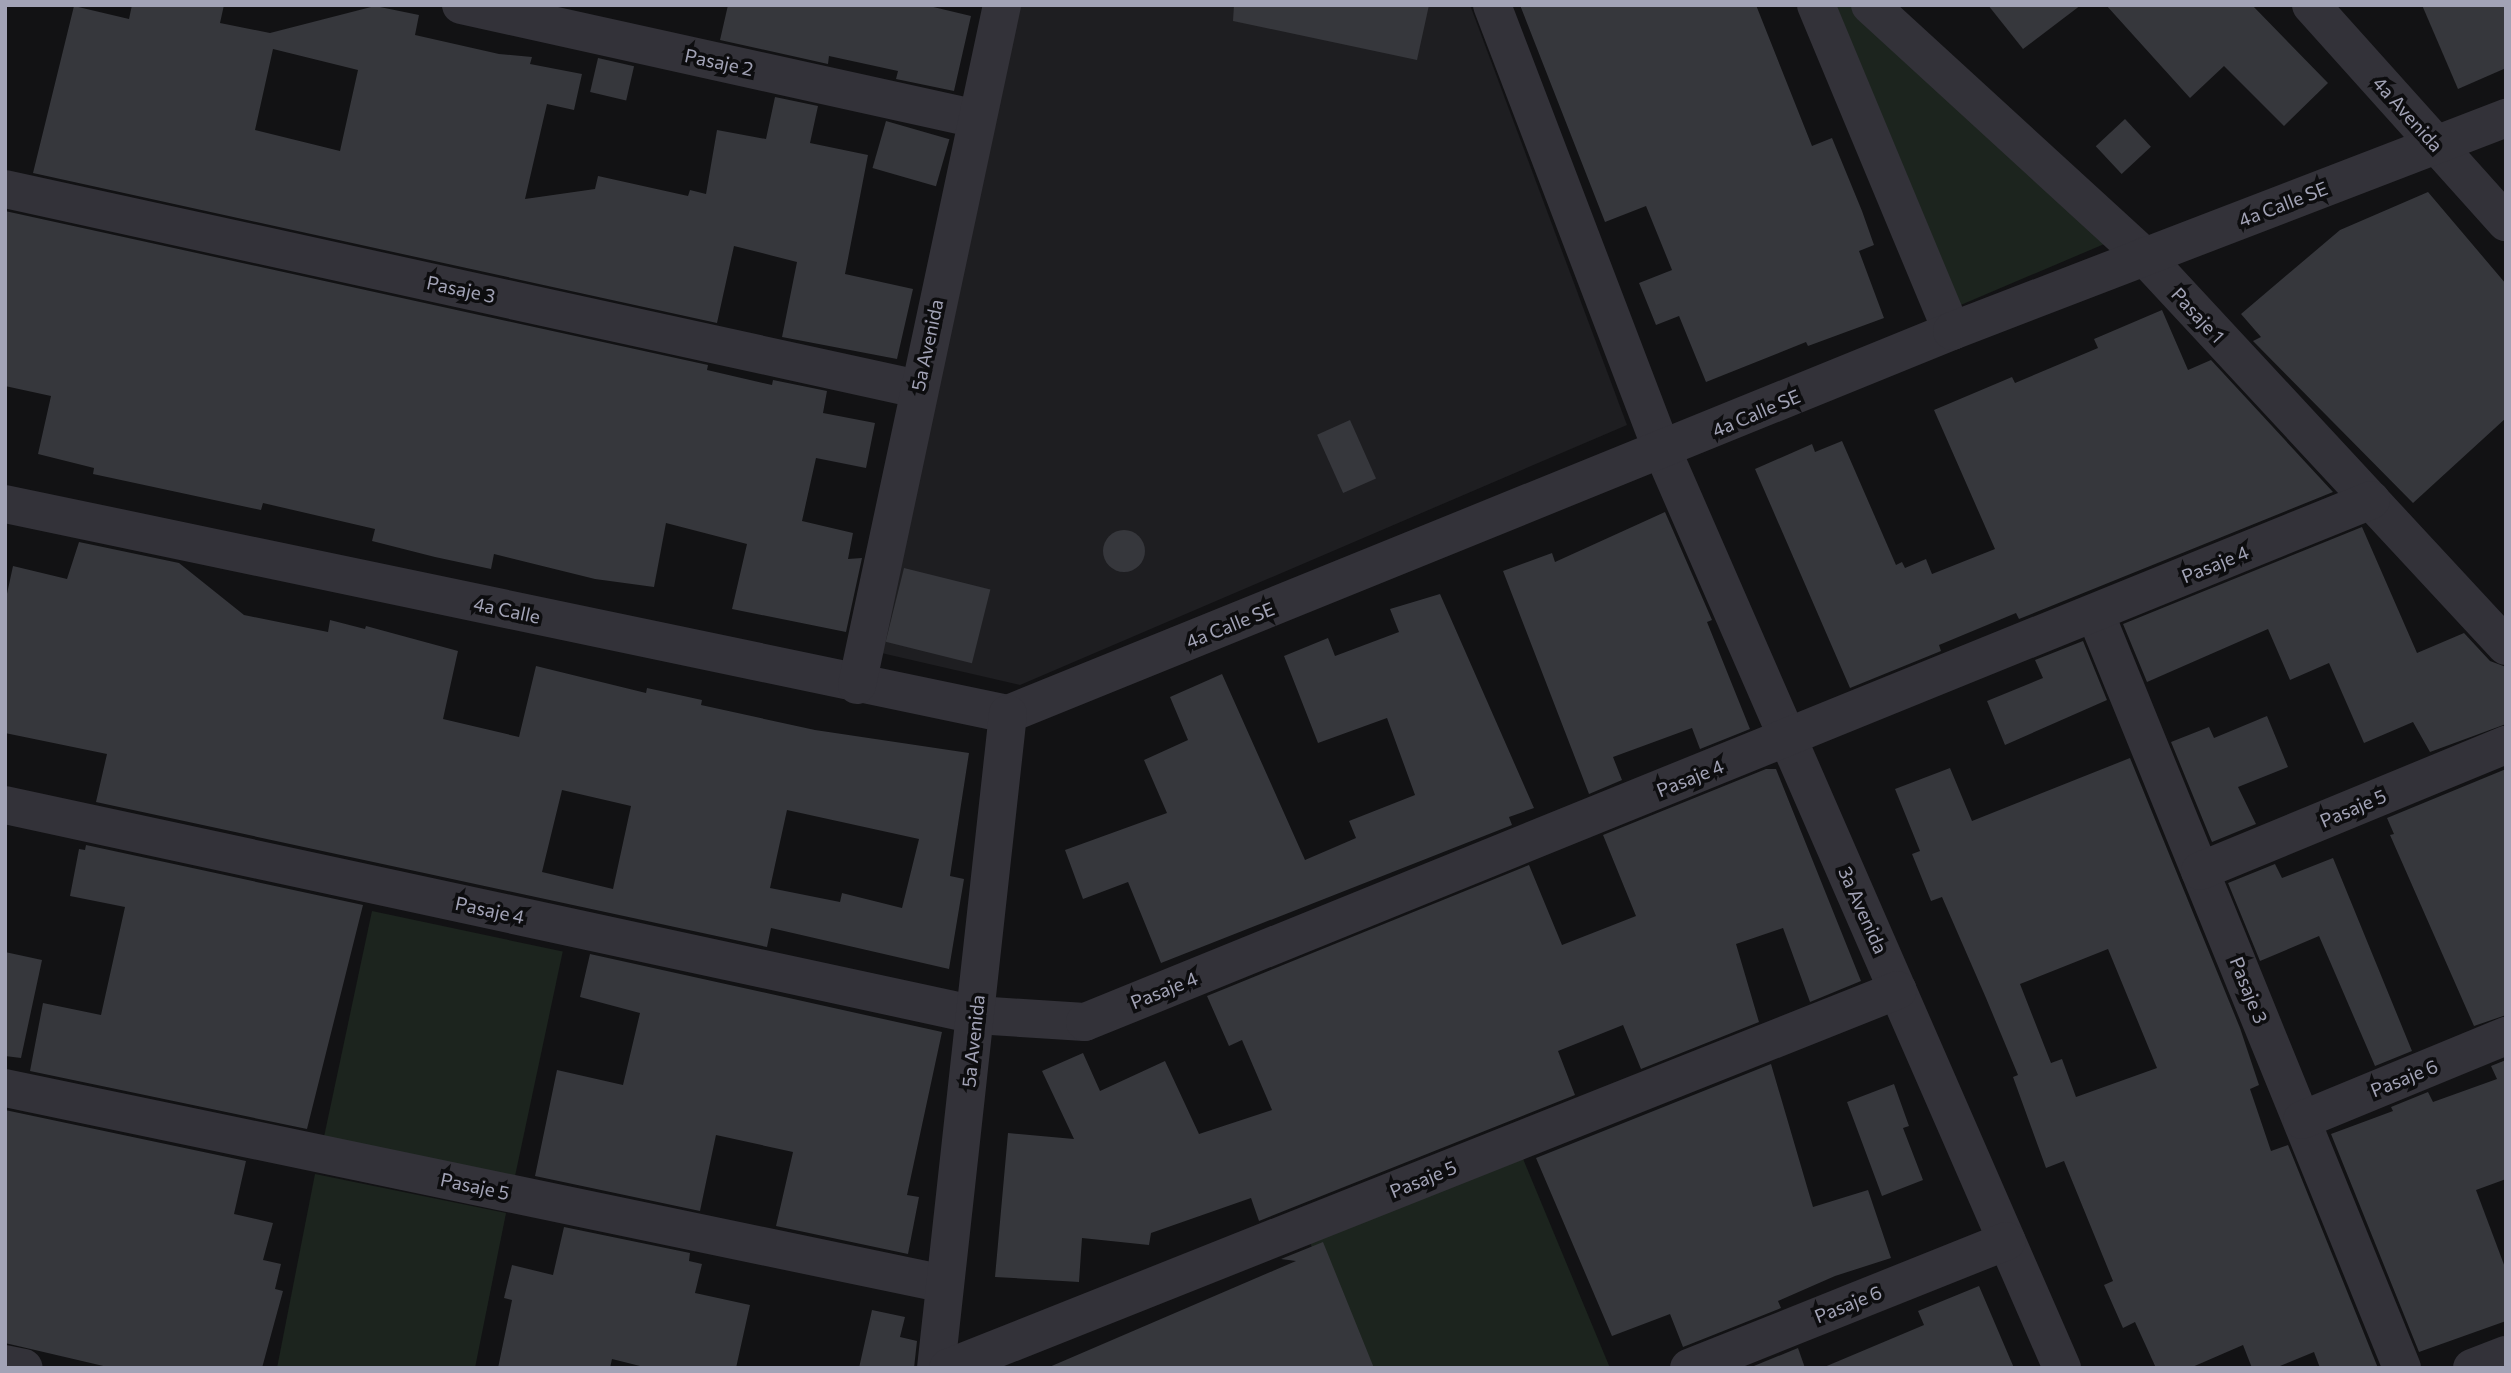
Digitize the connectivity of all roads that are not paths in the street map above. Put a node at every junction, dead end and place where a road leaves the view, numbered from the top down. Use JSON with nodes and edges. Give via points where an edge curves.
{"nodes":[{"id":1,"x":461,"y":5,"type":"edge"},
{"id":2,"x":1002,"y":5,"type":"edge"},
{"id":3,"x":1492,"y":5,"type":"edge"},
{"id":4,"x":1816,"y":5,"type":"edge"},
{"id":5,"x":1870,"y":5,"type":"edge"},
{"id":6,"x":2311,"y":5,"type":"edge"},
{"id":7,"x":2506,"y":118,"type":"edge"},
{"id":8,"x":977,"y":119,"type":"junction"},
{"id":9,"x":2437,"y":147,"type":"junction"},
{"id":10,"x":5,"y":189,"type":"edge"},
{"id":11,"x":2506,"y":222,"type":"edge"},
{"id":12,"x":2144,"y":256,"type":"junction"},
{"id":13,"x":1952,"y":331,"type":"junction"},
{"id":14,"x":918,"y":389,"type":"junction"},
{"id":15,"x":1663,"y":452,"type":"junction"},
{"id":16,"x":2371,"y":500,"type":"junction"},
{"id":17,"x":5,"y":504,"type":"edge"},
{"id":18,"x":2095,"y":613,"type":"junction"},
{"id":19,"x":2506,"y":646,"type":"edge"},
{"id":20,"x":857,"y":685,"type":"junction"},
{"id":21,"x":1008,"y":714,"type":"junction"},
{"id":22,"x":1788,"y":738,"type":"junction"},
{"id":23,"x":2506,"y":745,"type":"edge"},
{"id":24,"x":5,"y":805,"type":"edge"},
{"id":25,"x":2200,"y":871,"type":"junction"},
{"id":26,"x":1898,"y":990,"type":"junction"},
{"id":27,"x":989,"y":1016,"type":"junction"},
{"id":28,"x":2506,"y":1036,"type":"edge"},
{"id":29,"x":5,"y":1088,"type":"edge"},
{"id":30,"x":2302,"y":1120,"type":"junction"},
{"id":31,"x":2007,"y":1241,"type":"junction"},
{"id":32,"x":945,"y":1284,"type":"junction"},
{"id":33,"x":2506,"y":1354,"type":"edge"},
{"id":34,"x":5,"y":1364,"type":"edge"},
{"id":35,"x":24,"y":1368,"type":"edge"},
{"id":36,"x":936,"y":1368,"type":"edge"},
{"id":37,"x":948,"y":1368,"type":"edge"},
{"id":38,"x":1689,"y":1368,"type":"edge"},
{"id":39,"x":2062,"y":1368,"type":"edge"},
{"id":40,"x":2403,"y":1368,"type":"edge"},
{"id":41,"x":2472,"y":1368,"type":"edge"}],
"edges":[{"from":1,"to":8,"type":"street","name":"Pasaje 2"},
{"from":2,"to":8,"type":"street","name":"5a Avenida"},
{"from":3,"to":15,"type":"street","name":"3a Avenida"},
{"from":4,"to":13,"type":"street"},
{"from":5,"to":12,"type":"street","name":"Pasaje 1"},
{"from":6,"to":9,"type":"street","name":"4a Avenida"},
{"from":7,"to":9,"type":"street","name":"4a Calle SE"},
{"from":8,"to":14,"type":"street","name":"5a Avenida"},
{"from":9,"to":11,"type":"street","name":"4a Avenida"},
{"from":9,"to":12,"type":"street","name":"4a Calle SE"},
{"from":10,"to":14,"type":"street","name":"Pasaje 3"},
{"from":12,"to":13,"type":"street","name":"4a Calle SE"},
{"from":12,"to":16,"type":"street","name":"Pasaje 1"},
{"from":13,"to":15,"type":"street","name":"4a Calle SE"},
{"from":14,"to":20,"type":"street","name":"5a Avenida"},
{"from":15,"to":21,"type":"street","name":"4a Calle SE"},
{"from":15,"to":22,"type":"street","name":"3a Avenida"},
{"from":16,"to":18,"type":"street","name":"Pasaje 4"},
{"from":16,"to":19,"type":"street","name":"Pasaje 1"},
{"from":17,"to":20,"type":"street","name":"4a Calle"},
{"from":18,"to":22,"type":"street","name":"Pasaje 4"},
{"from":18,"to":25,"type":"street","name":"Pasaje 3"},
{"from":20,"to":21,"type":"street","name":"4a Calle"},
{"from":21,"to":27,"type":"street","name":"5a Avenida"},
{"from":22,"to":26,"type":"street","name":"3a Avenida"},
{"from":22,"to":27,"type":"street","name":"Pasaje 4","via":[[1085,1022]]},
{"from":23,"to":25,"type":"street","name":"Pasaje 5"},
{"from":24,"to":27,"type":"street","name":"Pasaje 4"},
{"from":25,"to":30,"type":"street","name":"Pasaje 3"},
{"from":26,"to":31,"type":"street","name":"3a Avenida"},
{"from":26,"to":37,"type":"street","name":"Pasaje 5"},
{"from":27,"to":32,"type":"street","name":"5a Avenida"},
{"from":28,"to":30,"type":"street","name":"Pasaje 6"},
{"from":29,"to":32,"type":"street","name":"Pasaje 5"},
{"from":30,"to":40,"type":"street","name":"Pasaje 3"},
{"from":31,"to":38,"type":"street","name":"Pasaje 6"},
{"from":31,"to":39,"type":"street","name":"3a Avenida"},
{"from":32,"to":36,"type":"street","name":"5a Avenida"},
{"from":33,"to":41,"type":"street"},
{"from":34,"to":35,"type":"street"}]}
